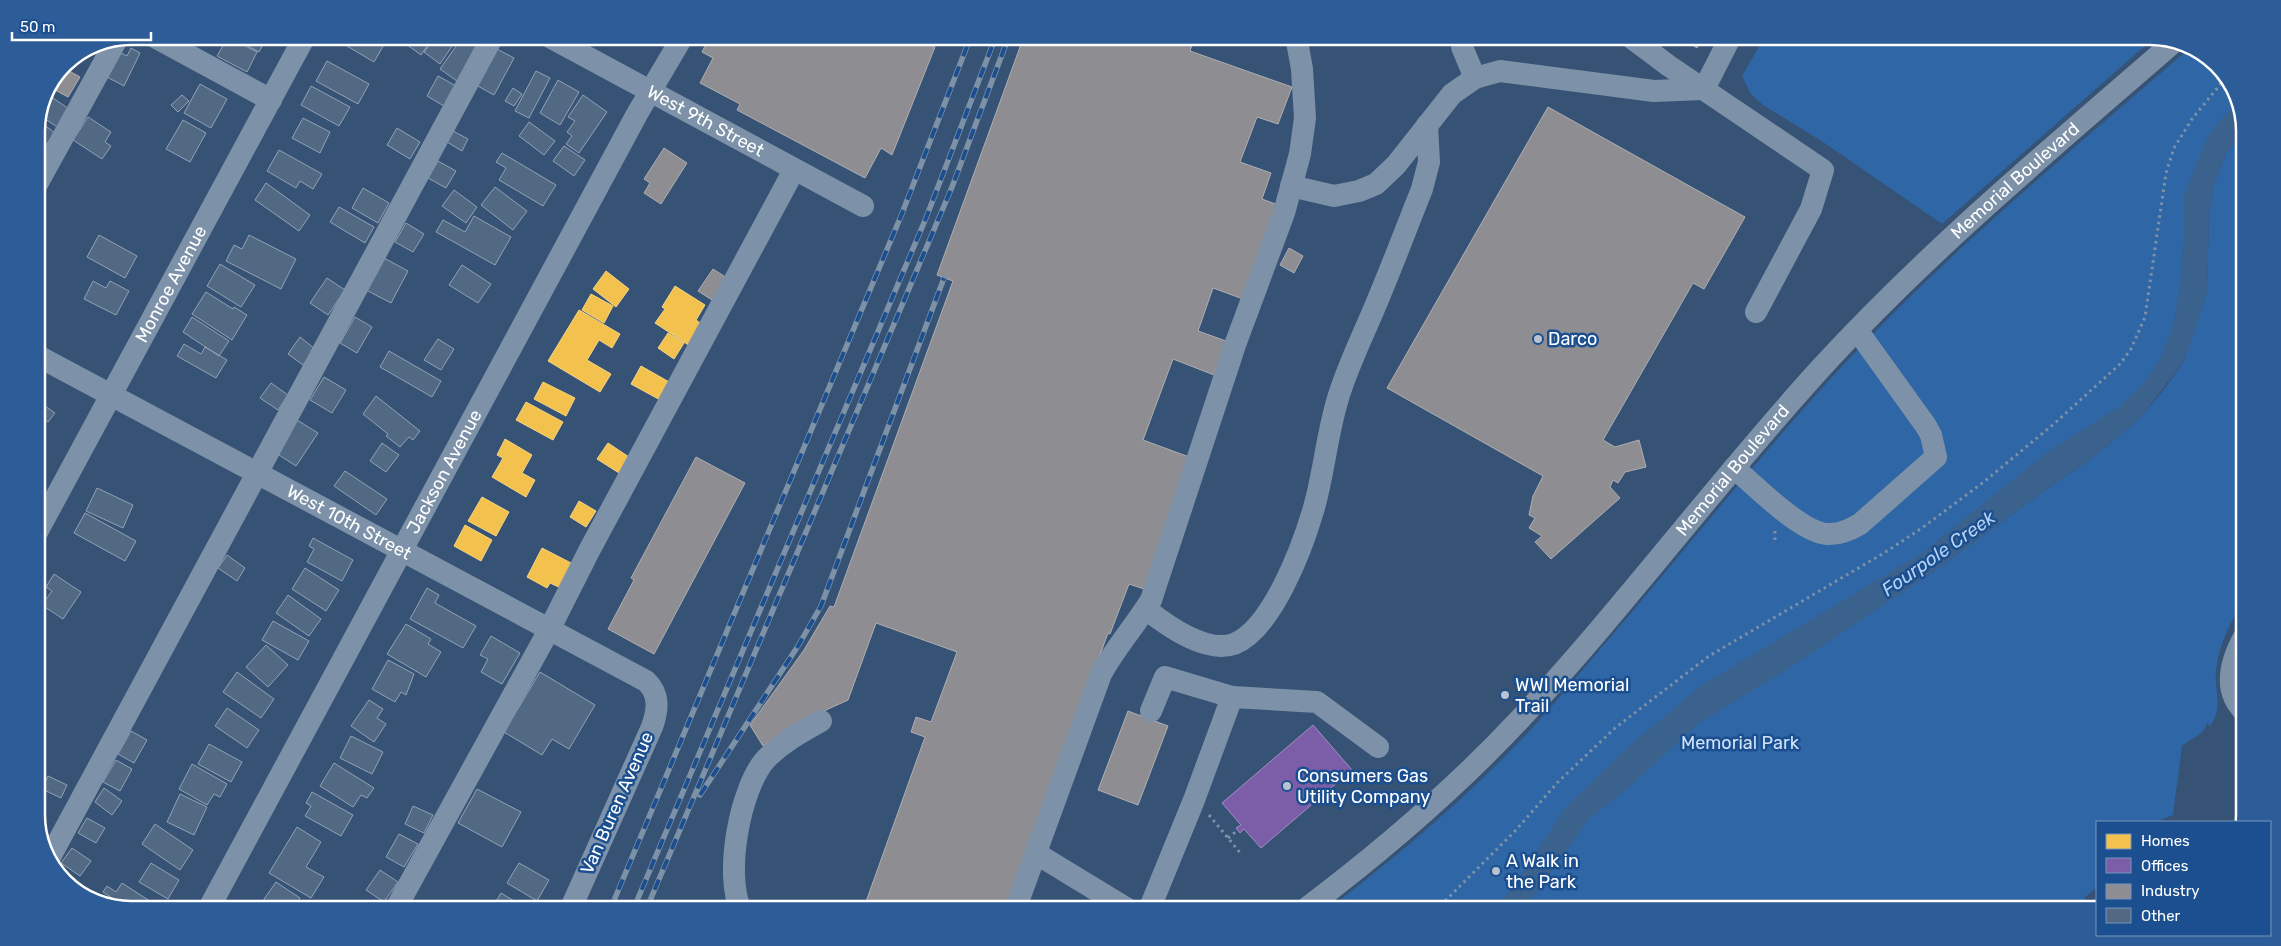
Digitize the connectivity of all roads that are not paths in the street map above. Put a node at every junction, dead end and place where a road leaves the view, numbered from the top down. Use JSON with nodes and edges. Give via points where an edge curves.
{"nodes":[{"id":1,"x":170,"y":45,"type":"edge"},
{"id":2,"x":300,"y":45,"type":"edge"},
{"id":3,"x":488,"y":45,"type":"edge"},
{"id":4,"x":565,"y":45,"type":"edge"},
{"id":5,"x":678,"y":45,"type":"edge"},
{"id":6,"x":1298,"y":45,"type":"edge"},
{"id":7,"x":1463,"y":45,"type":"edge"},
{"id":8,"x":1642,"y":45,"type":"edge"},
{"id":9,"x":1726,"y":45,"type":"edge"},
{"id":10,"x":2168,"y":47,"type":"edge"},
{"id":11,"x":112,"y":48,"type":"edge"},
{"id":12,"x":1475,"y":78,"type":"junction"},
{"id":13,"x":1704,"y":90,"type":"junction"},
{"id":14,"x":651,"y":91,"type":"junction"},
{"id":15,"x":271,"y":100,"type":"junction"},
{"id":16,"x":1427,"y":125,"type":"junction"},
{"id":17,"x":45,"y":170,"type":"edge"},
{"id":18,"x":794,"y":170,"type":"junction"},
{"id":19,"x":1291,"y":186,"type":"junction"},
{"id":20,"x":863,"y":206,"type":"dead end"},
{"id":21,"x":1756,"y":312,"type":"dead end"},
{"id":22,"x":1857,"y":330,"type":"junction"},
{"id":23,"x":45,"y":360,"type":"edge"},
{"id":24,"x":110,"y":396,"type":"junction"},
{"id":25,"x":1734,"y":468,"type":"junction"},
{"id":26,"x":256,"y":473,"type":"junction"},
{"id":27,"x":45,"y":517,"type":"edge"},
{"id":28,"x":402,"y":552,"type":"junction"},
{"id":29,"x":1146,"y":609,"type":"junction"},
{"id":30,"x":549,"y":630,"type":"junction"},
{"id":31,"x":2236,"y":656,"type":"edge"},
{"id":32,"x":656,"y":695,"type":"joint"},
{"id":33,"x":1232,"y":697,"type":"junction"},
{"id":34,"x":2236,"y":699,"type":"edge"},
{"id":35,"x":1151,"y":711,"type":"dead end"},
{"id":36,"x":821,"y":721,"type":"dead end"},
{"id":37,"x":1378,"y":747,"type":"dead end"},
{"id":38,"x":53,"y":851,"type":"edge"},
{"id":39,"x":1037,"y":854,"type":"junction"},
{"id":40,"x":213,"y":901,"type":"edge"},
{"id":41,"x":400,"y":901,"type":"edge"},
{"id":42,"x":574,"y":901,"type":"edge"},
{"id":43,"x":738,"y":901,"type":"edge"},
{"id":44,"x":1019,"y":901,"type":"edge"},
{"id":45,"x":1114,"y":901,"type":"edge"},
{"id":46,"x":1153,"y":901,"type":"edge"},
{"id":47,"x":1315,"y":901,"type":"edge"}],
"edges":[{"from":1,"to":15,"type":"street"},
{"from":2,"to":15,"type":"street","name":"Monroe Avenue"},
{"from":3,"to":26,"type":"street"},
{"from":4,"to":14,"type":"street","name":"West 9th Street"},
{"from":5,"to":14,"type":"street","name":"Jackson Avenue"},
{"from":6,"to":19,"type":"street","via":[[1305,118]]},
{"from":7,"to":12,"type":"street"},
{"from":8,"to":13,"type":"street"},
{"from":9,"to":13,"type":"street"},
{"from":10,"to":22,"type":"street","name":"Memorial Boulevard","via":[[1953,235]]},
{"from":11,"to":17,"type":"street"},
{"from":12,"to":13,"type":"street","via":[[1500,71],[1654,91]]},
{"from":12,"to":16,"type":"street","via":[[1452,94]]},
{"from":13,"to":21,"type":"street","via":[[1823,170],[1811,209]]},
{"from":14,"to":18,"type":"street","name":"West 9th Street"},
{"from":14,"to":28,"type":"street","name":"Jackson Avenue"},
{"from":15,"to":24,"type":"street","name":"Monroe Avenue"},
{"from":16,"to":19,"type":"street","via":[[1396,165],[1376,184],[1334,196]]},
{"from":16,"to":29,"type":"street","via":[[1429,162],[1422,189],[1340,390],[1313,511],[1274,604],[1248,635],[1234,644],[1218,646],[1204,644]]},
{"from":18,"to":20,"type":"street","name":"West 9th Street"},
{"from":18,"to":30,"type":"street"},
{"from":19,"to":29,"type":"street"},
{"from":22,"to":25,"type":"street","name":"Memorial Boulevard"},
{"from":22,"to":25,"type":"street","via":[[1926,426],[1936,456],[1860,524],[1829,535],[1798,522]]},
{"from":23,"to":24,"type":"street","name":"West 10th Street"},
{"from":24,"to":26,"type":"street","name":"West 10th Street"},
{"from":24,"to":27,"type":"street","name":"Monroe Avenue"},
{"from":25,"to":47,"type":"street","name":"Memorial Boulevard","via":[[1570,663],[1491,749],[1421,815]]},
{"from":26,"to":28,"type":"street","name":"West 10th Street"},
{"from":26,"to":38,"type":"street"},
{"from":28,"to":30,"type":"street","name":"West 10th Street"},
{"from":28,"to":40,"type":"street","name":"Jackson Avenue"},
{"from":29,"to":39,"type":"street","via":[[1113,652],[1101,674]]},
{"from":30,"to":32,"type":"street","name":"West 10th Street","via":[[646,681]]},
{"from":30,"to":41,"type":"street"},
{"from":31,"to":34,"type":"street","via":[[2230,684]]},
{"from":32,"to":42,"type":"street","name":"Van Buren Avenue","via":[[652,727]]},
{"from":33,"to":35,"type":"street","via":[[1165,677]]},
{"from":33,"to":37,"type":"street","via":[[1317,702]]},
{"from":33,"to":46,"type":"street"},
{"from":36,"to":43,"type":"street","via":[[777,748],[751,781],[733,869]]},
{"from":39,"to":44,"type":"street"},
{"from":39,"to":45,"type":"street"}]}
